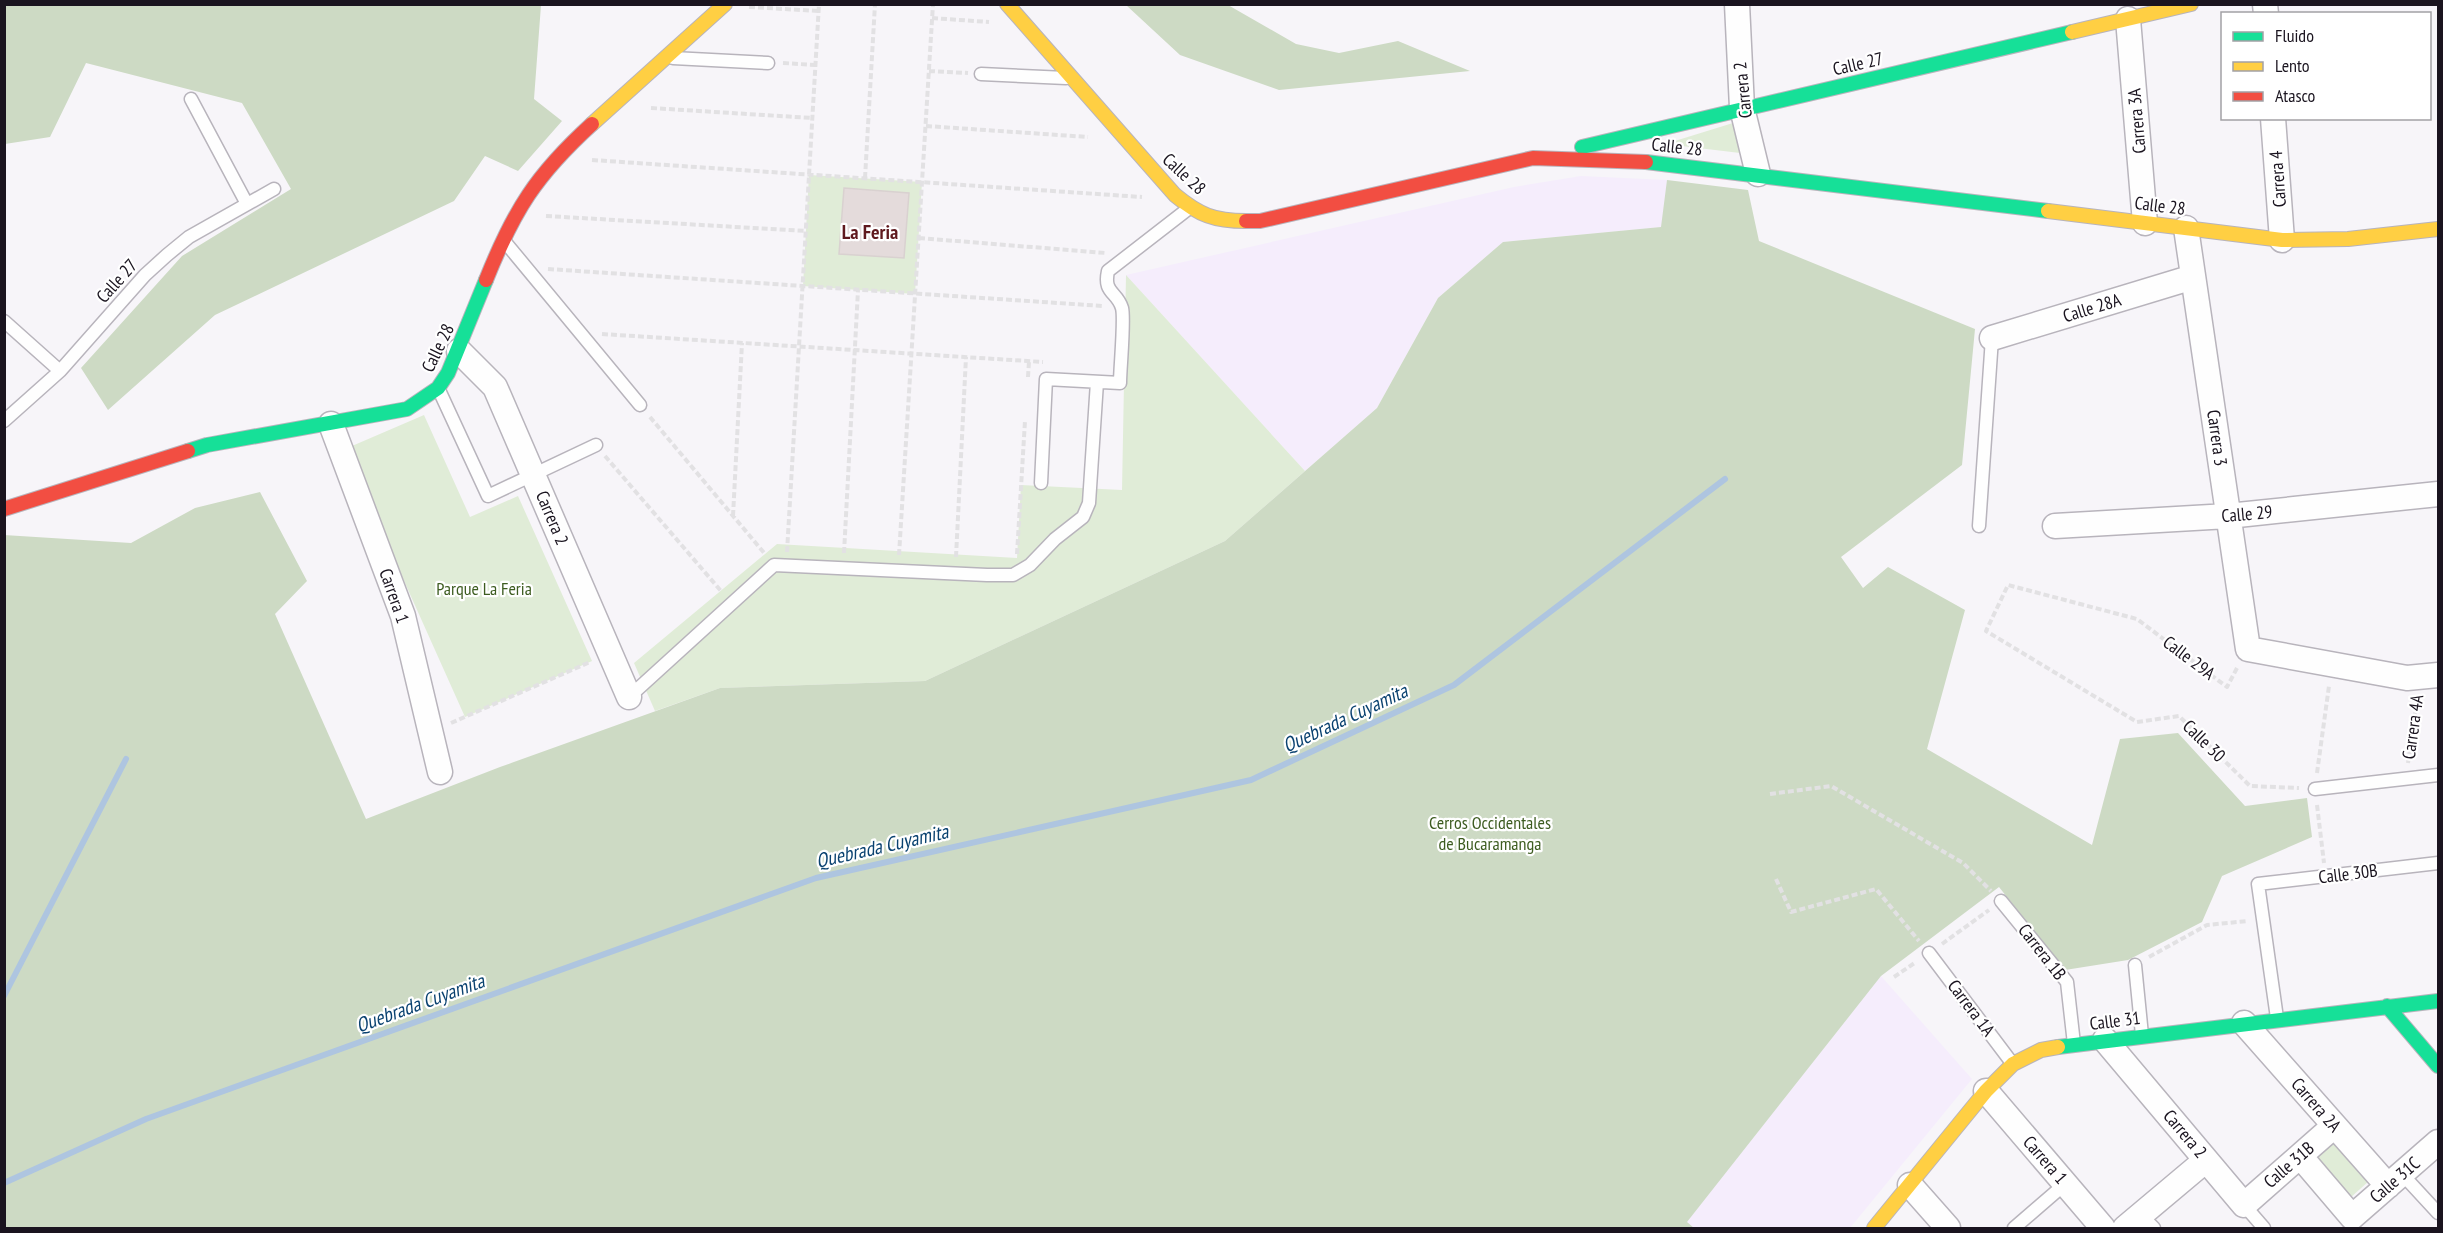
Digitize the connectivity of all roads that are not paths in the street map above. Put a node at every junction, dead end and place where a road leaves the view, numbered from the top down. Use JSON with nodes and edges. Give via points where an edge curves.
{"nodes":[{"id":1,"x":1007,"y":4,"type":"edge"},
{"id":2,"x":1737,"y":4,"type":"edge"},
{"id":3,"x":2191,"y":4,"type":"edge"},
{"id":4,"x":725,"y":5,"type":"edge"},
{"id":5,"x":2128,"y":19,"type":"junction"},
{"id":6,"x":667,"y":57,"type":"junction"},
{"id":7,"x":768,"y":63,"type":"road end"},
{"id":8,"x":981,"y":74,"type":"road end"},
{"id":9,"x":1072,"y":79,"type":"junction"},
{"id":10,"x":191,"y":99,"type":"dead end"},
{"id":11,"x":1743,"y":109,"type":"junction"},
{"id":12,"x":2274,"y":120,"type":"edge"},
{"id":13,"x":1533,"y":158,"type":"junction"},
{"id":14,"x":1758,"y":174,"type":"junction"},
{"id":15,"x":274,"y":189,"type":"dead end"},
{"id":16,"x":1186,"y":203,"type":"junction"},
{"id":17,"x":247,"y":204,"type":"junction"},
{"id":18,"x":2145,"y":223,"type":"junction"},
{"id":19,"x":2186,"y":228,"type":"junction"},
{"id":20,"x":2439,"y":229,"type":"edge"},
{"id":21,"x":2282,"y":240,"type":"junction"},
{"id":22,"x":504,"y":241,"type":"junction"},
{"id":23,"x":2193,"y":277,"type":"junction"},
{"id":24,"x":4,"y":321,"type":"edge"},
{"id":25,"x":1992,"y":338,"type":"joint"},
{"id":26,"x":459,"y":351,"type":"junction"},
{"id":27,"x":60,"y":371,"type":"junction"},
{"id":28,"x":1098,"y":382,"type":"junction"},
{"id":29,"x":438,"y":388,"type":"junction"},
{"id":30,"x":640,"y":405,"type":"road end"},
{"id":31,"x":4,"y":421,"type":"edge"},
{"id":32,"x":331,"y":424,"type":"junction"},
{"id":33,"x":596,"y":445,"type":"road end"},
{"id":34,"x":533,"y":475,"type":"junction"},
{"id":35,"x":1041,"y":483,"type":"dead end"},
{"id":36,"x":2439,"y":494,"type":"edge"},
{"id":37,"x":4,"y":509,"type":"edge"},
{"id":38,"x":2228,"y":516,"type":"junction"},
{"id":39,"x":1979,"y":526,"type":"dead end"},
{"id":40,"x":2055,"y":526,"type":"dead end"},
{"id":41,"x":2430,"y":676,"type":"edge"},
{"id":42,"x":629,"y":697,"type":"joint"},
{"id":43,"x":440,"y":772,"type":"dead end"},
{"id":44,"x":2439,"y":775,"type":"edge"},
{"id":45,"x":2315,"y":789,"type":"road end"},
{"id":46,"x":2439,"y":863,"type":"edge"},
{"id":47,"x":2001,"y":902,"type":"road end"},
{"id":48,"x":1929,"y":953,"type":"road end"},
{"id":49,"x":2135,"y":965,"type":"road end"},
{"id":50,"x":2439,"y":1001,"type":"edge"},
{"id":51,"x":2387,"y":1006,"type":"junction"},
{"id":52,"x":2277,"y":1019,"type":"junction"},
{"id":53,"x":2244,"y":1023,"type":"junction"},
{"id":54,"x":2142,"y":1036,"type":"junction"},
{"id":55,"x":2105,"y":1040,"type":"junction"},
{"id":56,"x":2074,"y":1045,"type":"junction"},
{"id":57,"x":2013,"y":1064,"type":"junction"},
{"id":58,"x":2439,"y":1066,"type":"edge"},
{"id":59,"x":1986,"y":1091,"type":"junction"},
{"id":60,"x":2334,"y":1126,"type":"junction"},
{"id":61,"x":2439,"y":1142,"type":"edge"},
{"id":62,"x":2300,"y":1156,"type":"junction"},
{"id":63,"x":2206,"y":1160,"type":"junction"},
{"id":64,"x":2395,"y":1180,"type":"junction"},
{"id":65,"x":2065,"y":1184,"type":"junction"},
{"id":66,"x":1910,"y":1185,"type":"junction"},
{"id":67,"x":2244,"y":1205,"type":"junction"},
{"id":68,"x":2439,"y":1213,"type":"edge"},
{"id":69,"x":2357,"y":1223,"type":"edge"},
{"id":70,"x":2140,"y":1224,"type":"edge"},
{"id":71,"x":1874,"y":1228,"type":"edge"},
{"id":72,"x":1948,"y":1228,"type":"edge"},
{"id":73,"x":2014,"y":1228,"type":"edge"},
{"id":74,"x":2103,"y":1228,"type":"edge"},
{"id":75,"x":2264,"y":1228,"type":"edge"}],
"edges":[{"from":1,"to":9,"type":"street","name":"Calle 28"},
{"from":2,"to":11,"type":"street","name":"Carrera 2"},
{"from":3,"to":5,"type":"street","name":"Calle 27"},
{"from":4,"to":6,"type":"street","name":"Calle 28"},
{"from":5,"to":11,"type":"street","name":"Calle 27"},
{"from":5,"to":18,"type":"street","name":"Carrera 3A"},
{"from":6,"to":7,"type":"lane"},
{"from":6,"to":22,"type":"street","name":"Calle 28","via":[[532,183]]},
{"from":8,"to":9,"type":"lane"},
{"from":9,"to":16,"type":"street","name":"Calle 28"},
{"from":10,"to":17,"type":"lane"},
{"from":11,"to":13,"type":"street","name":"Calle 27"},
{"from":11,"to":14,"type":"street","name":"Carrera 2"},
{"from":12,"to":21,"type":"street","name":"Carrera 4"},
{"from":13,"to":14,"type":"street","name":"Calle 28","via":[[1657,162]]},
{"from":13,"to":16,"type":"street","name":"Calle 28","via":[[1260,221],[1222,221]]},
{"from":14,"to":18,"type":"street","name":"Calle 28"},
{"from":15,"to":17,"type":"lane","name":"Calle 27"},
{"from":16,"to":28,"type":"lane","via":[[1108,271],[1108,290],[1122,307],[1120,383]]},
{"from":17,"to":27,"type":"lane","name":"Calle 27","via":[[189,237],[167,255]]},
{"from":18,"to":19,"type":"street","name":"Calle 28"},
{"from":19,"to":21,"type":"street","name":"Calle 28"},
{"from":19,"to":23,"type":"street","name":"Carrera 3"},
{"from":20,"to":21,"type":"street","name":"Calle 28"},
{"from":22,"to":26,"type":"street","name":"Calle 28"},
{"from":22,"to":30,"type":"lane"},
{"from":23,"to":25,"type":"street","name":"Calle 28A"},
{"from":23,"to":38,"type":"street","name":"Carrera 3"},
{"from":24,"to":27,"type":"lane"},
{"from":25,"to":39,"type":"lane"},
{"from":26,"to":29,"type":"street","name":"Calle 28"},
{"from":26,"to":34,"type":"street","name":"Carrera 2","via":[[495,387]]},
{"from":27,"to":31,"type":"lane","name":"Calle 27"},
{"from":28,"to":35,"type":"lane","via":[[1046,379]]},
{"from":28,"to":42,"type":"lane","via":[[1089,503],[1083,517],[1030,566],[1013,575],[780,565]]},
{"from":29,"to":32,"type":"street","name":"Calle 28","via":[[407,409]]},
{"from":29,"to":34,"type":"lane","via":[[488,496]]},
{"from":32,"to":37,"type":"street","name":"Calle 28","via":[[207,445]]},
{"from":32,"to":43,"type":"street","name":"Carrera 1","via":[[403,616]]},
{"from":33,"to":34,"type":"lane"},
{"from":34,"to":42,"type":"street","name":"Carrera 2"},
{"from":36,"to":38,"type":"street","name":"Calle 29"},
{"from":38,"to":40,"type":"street","name":"Calle 29"},
{"from":38,"to":41,"type":"street","name":"Carrera 3","via":[[2248,649],[2407,678]]},
{"from":44,"to":45,"type":"lane"},
{"from":46,"to":52,"type":"lane","name":"Calle 30B","via":[[2258,884]]},
{"from":47,"to":56,"type":"lane","name":"Carrera 1B","via":[[2067,982]]},
{"from":48,"to":57,"type":"lane","name":"Carrera 1A"},
{"from":49,"to":54,"type":"lane"},
{"from":50,"to":51,"type":"street","name":"Calle 31"},
{"from":51,"to":52,"type":"street","name":"Calle 31"},
{"from":51,"to":58,"type":"street"},
{"from":52,"to":53,"type":"street","name":"Calle 31"},
{"from":53,"to":54,"type":"street","name":"Calle 31"},
{"from":53,"to":60,"type":"street","name":"Carrera 2A"},
{"from":54,"to":55,"type":"street","name":"Calle 31"},
{"from":55,"to":56,"type":"street","name":"Calle 31"},
{"from":55,"to":63,"type":"street","name":"Carrera 2"},
{"from":56,"to":57,"type":"street","name":"Calle 31","via":[[2041,1050]]},
{"from":57,"to":59,"type":"street","name":"Calle 31"},
{"from":59,"to":65,"type":"street","name":"Carrera 1"},
{"from":59,"to":66,"type":"street","name":"Calle 31"},
{"from":60,"to":62,"type":"street","name":"Calle 31B"},
{"from":60,"to":64,"type":"street","name":"Carrera 2A"},
{"from":61,"to":64,"type":"street","name":"Calle 31C"},
{"from":62,"to":67,"type":"street","name":"Calle 31B"},
{"from":62,"to":69,"type":"street"},
{"from":63,"to":67,"type":"street","name":"Carrera 2"},
{"from":63,"to":70,"type":"street"},
{"from":64,"to":68,"type":"lane"},
{"from":64,"to":69,"type":"street","name":"Calle 31C"},
{"from":65,"to":73,"type":"lane"},
{"from":65,"to":74,"type":"street","name":"Carrera 1"},
{"from":66,"to":71,"type":"street","name":"Calle 31"},
{"from":66,"to":72,"type":"street"},
{"from":67,"to":75,"type":"lane","name":"Carrera 2"}]}
